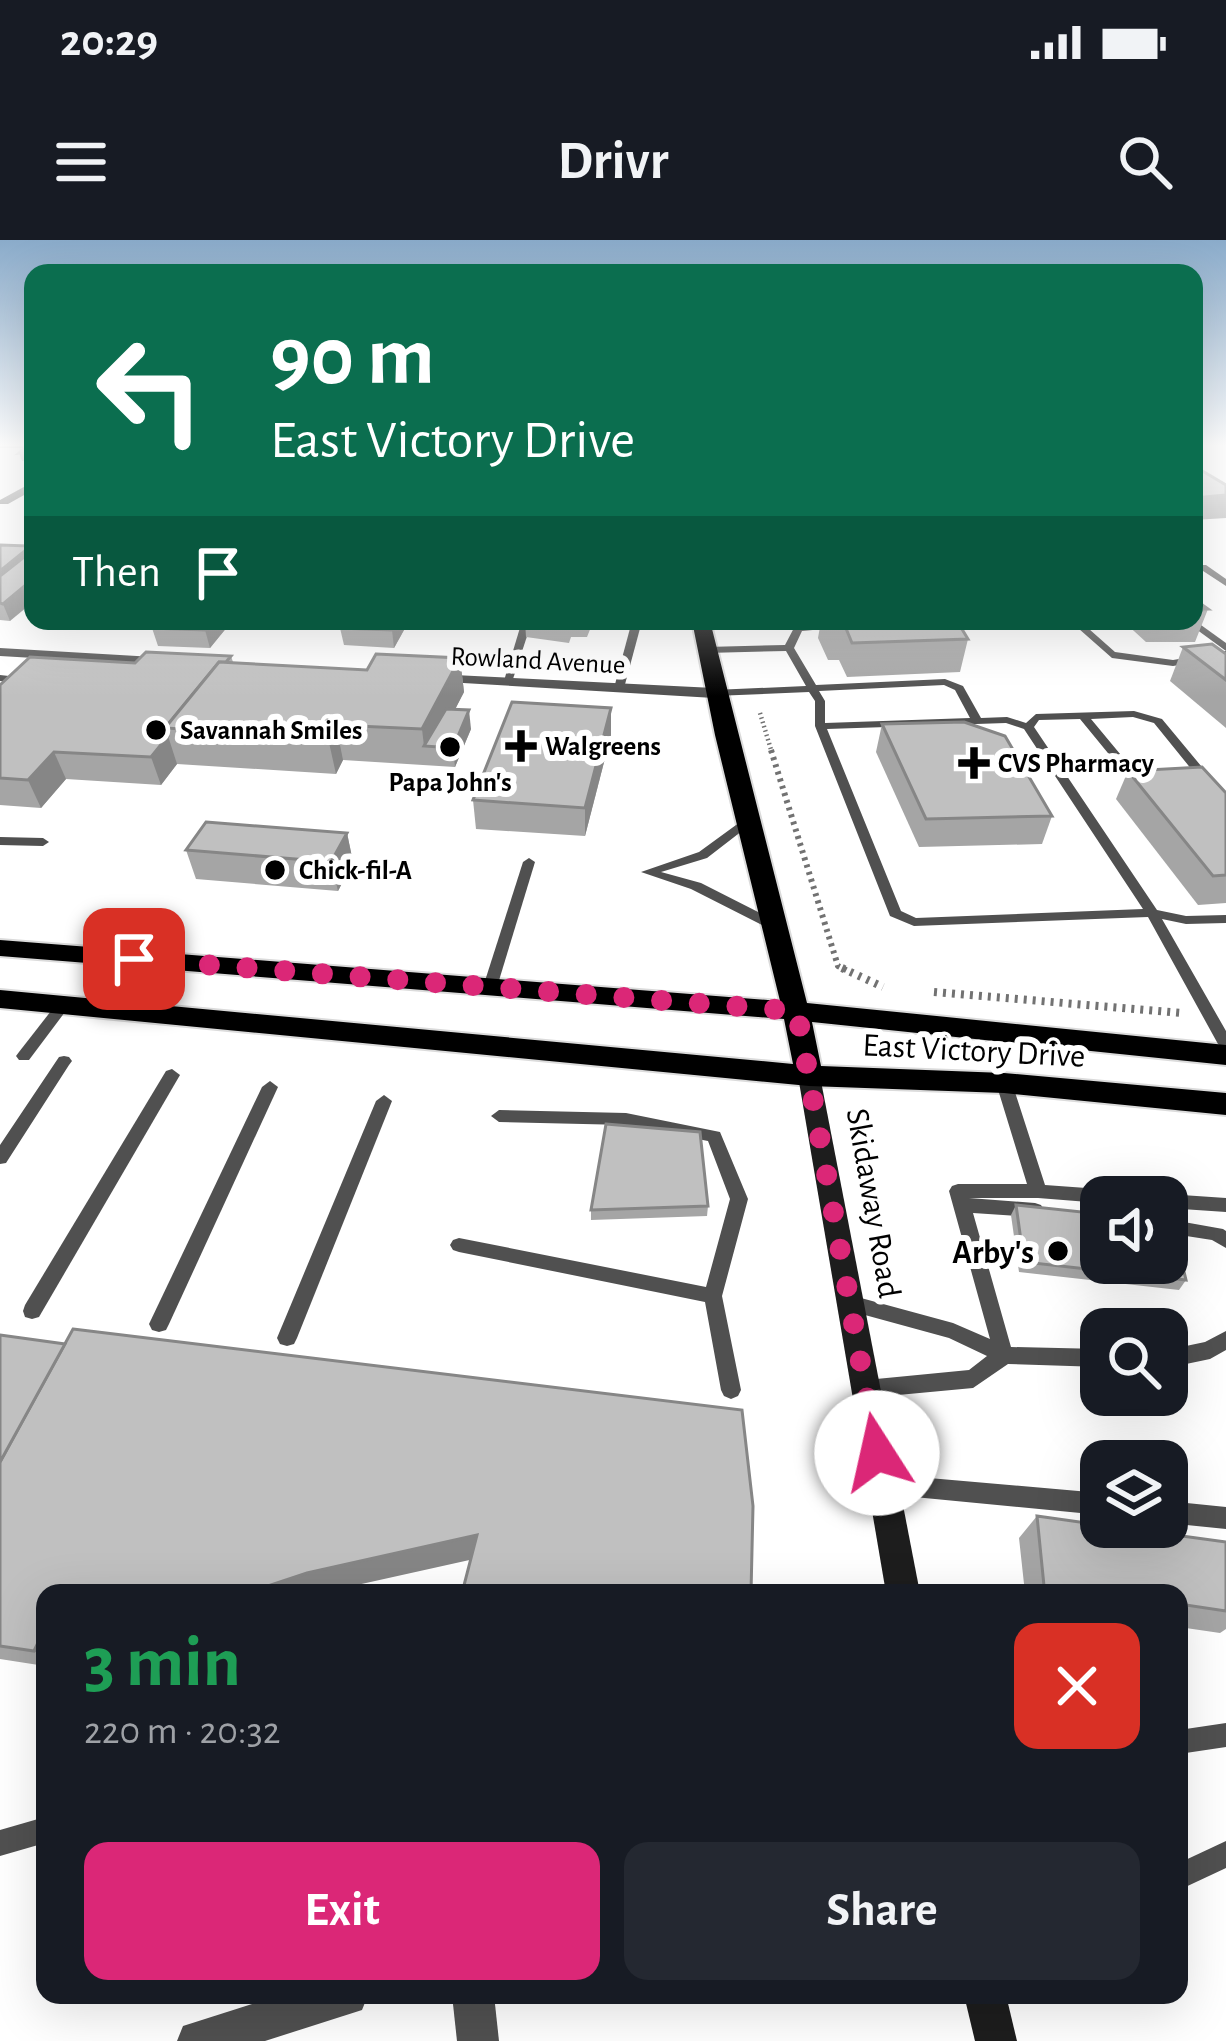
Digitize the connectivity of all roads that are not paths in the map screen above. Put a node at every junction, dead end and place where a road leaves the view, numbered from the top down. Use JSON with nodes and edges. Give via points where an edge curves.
{"nodes":[{"id":1,"x":1203,"y":567,"type":"dead end"},
{"id":2,"x":1226,"y":583,"type":"edge"},
{"id":3,"x":522,"y":630,"type":"edge"},
{"id":4,"x":635,"y":630,"type":"edge"},
{"id":5,"x":703,"y":630,"type":"edge"},
{"id":6,"x":797,"y":630,"type":"edge"},
{"id":7,"x":1085,"y":630,"type":"edge"},
{"id":8,"x":1201,"y":630,"type":"edge"},
{"id":9,"x":789,"y":648,"type":"junction"},
{"id":10,"x":706,"y":650,"type":"junction"},
{"id":11,"x":1226,"y":651,"type":"edge"},
{"id":12,"x":0,"y":652,"type":"edge"},
{"id":13,"x":200,"y":664,"type":"edge"},
{"id":14,"x":412,"y":676,"type":"edge"},
{"id":15,"x":0,"y":678,"type":"edge"},
{"id":16,"x":507,"y":682,"type":"junction"},
{"id":17,"x":619,"y":688,"type":"junction"},
{"id":18,"x":812,"y":688,"type":"junction"},
{"id":19,"x":713,"y":693,"type":"junction"},
{"id":20,"x":0,"y":711,"type":"edge"},
{"id":21,"x":1084,"y":716,"type":"junction"},
{"id":22,"x":977,"y":721,"type":"junction"},
{"id":23,"x":820,"y":726,"type":"junction"},
{"id":24,"x":1028,"y":727,"type":"junction"},
{"id":25,"x":1208,"y":781,"type":"junction"},
{"id":26,"x":1184,"y":782,"type":"edge"},
{"id":27,"x":1160,"y":783,"type":"edge"},
{"id":28,"x":1226,"y":804,"type":"edge"},
{"id":29,"x":747,"y":821,"type":"junction"},
{"id":30,"x":0,"y":841,"type":"edge"},
{"id":31,"x":43,"y":842,"type":"dead end"},
{"id":32,"x":530,"y":862,"type":"dead end"},
{"id":33,"x":1152,"y":913,"type":"junction"},
{"id":34,"x":1226,"y":919,"type":"edge"},
{"id":35,"x":775,"y":926,"type":"junction"},
{"id":36,"x":0,"y":948,"type":"edge"},
{"id":37,"x":490,"y":987,"type":"junction"},
{"id":38,"x":0,"y":999,"type":"edge"},
{"id":39,"x":63,"y":1005,"type":"junction"},
{"id":40,"x":797,"y":1011,"type":"junction"},
{"id":41,"x":1226,"y":1043,"type":"edge"},
{"id":42,"x":1226,"y":1055,"type":"edge"},
{"id":43,"x":24,"y":1056,"type":"dead end"},
{"id":44,"x":64,"y":1061,"type":"dead end"},
{"id":45,"x":172,"y":1075,"type":"dead end"},
{"id":46,"x":809,"y":1076,"type":"junction"},
{"id":47,"x":1004,"y":1083,"type":"junction"},
{"id":48,"x":270,"y":1087,"type":"dead end"},
{"id":49,"x":384,"y":1102,"type":"dead end"},
{"id":50,"x":1226,"y":1104,"type":"edge"},
{"id":51,"x":499,"y":1116,"type":"dead end"},
{"id":52,"x":0,"y":1158,"type":"edge"},
{"id":53,"x":1038,"y":1191,"type":"junction"},
{"id":54,"x":1080,"y":1194,"type":"edge"},
{"id":55,"x":1188,"y":1202,"type":"edge"},
{"id":56,"x":1226,"y":1205,"type":"edge"},
{"id":57,"x":962,"y":1206,"type":"junction"},
{"id":58,"x":1080,"y":1214,"type":"edge"},
{"id":59,"x":1188,"y":1229,"type":"edge"},
{"id":60,"x":1226,"y":1241,"type":"edge"},
{"id":61,"x":459,"y":1245,"type":"dead end"},
{"id":62,"x":713,"y":1296,"type":"junction"},
{"id":63,"x":850,"y":1304,"type":"junction"},
{"id":64,"x":32,"y":1311,"type":"dead end"},
{"id":65,"x":159,"y":1324,"type":"dead end"},
{"id":66,"x":287,"y":1338,"type":"dead end"},
{"id":67,"x":1226,"y":1339,"type":"edge"},
{"id":68,"x":1004,"y":1355,"type":"junction"},
{"id":69,"x":1188,"y":1355,"type":"edge"},
{"id":70,"x":1080,"y":1357,"type":"edge"},
{"id":71,"x":866,"y":1389,"type":"junction"},
{"id":72,"x":731,"y":1390,"type":"dead end"},
{"id":73,"x":883,"y":1484,"type":"junction"},
{"id":74,"x":1080,"y":1502,"type":"edge"},
{"id":75,"x":1188,"y":1514,"type":"edge"},
{"id":76,"x":1226,"y":1518,"type":"edge"},
{"id":77,"x":901,"y":1584,"type":"edge"},
{"id":78,"x":1226,"y":1735,"type":"edge"},
{"id":79,"x":1188,"y":1741,"type":"edge"},
{"id":80,"x":36,"y":1832,"type":"edge"},
{"id":81,"x":0,"y":1843,"type":"edge"},
{"id":82,"x":1226,"y":1854,"type":"edge"},
{"id":83,"x":1188,"y":1873,"type":"edge"},
{"id":84,"x":318,"y":2004,"type":"edge"},
{"id":85,"x":474,"y":2004,"type":"edge"},
{"id":86,"x":987,"y":2004,"type":"edge"},
{"id":87,"x":198,"y":2041,"type":"edge"},
{"id":88,"x":478,"y":2041,"type":"edge"},
{"id":89,"x":996,"y":2041,"type":"edge"}],
"edges":[{"from":1,"to":2,"type":"lane"},
{"from":3,"to":16,"type":"lane"},
{"from":4,"to":17,"type":"lane"},
{"from":5,"to":10,"type":"main road","name":"Skidaway Road"},
{"from":6,"to":9,"type":"lane"},
{"from":7,"to":11,"type":"lane","via":[[1112,655],[1173,663]]},
{"from":8,"to":11,"type":"lane"},
{"from":9,"to":10,"type":"lane"},
{"from":9,"to":18,"type":"lane"},
{"from":10,"to":19,"type":"main road","name":"Skidaway Road"},
{"from":12,"to":13,"type":"street"},
{"from":14,"to":16,"type":"street","name":"Rowland Avenue"},
{"from":15,"to":20,"type":"lane","via":[[27,681]]},
{"from":16,"to":17,"type":"street","name":"Rowland Avenue"},
{"from":17,"to":19,"type":"street","name":"Rowland Avenue"},
{"from":18,"to":19,"type":"lane"},
{"from":18,"to":22,"type":"lane","via":[[945,682],[959,688]]},
{"from":18,"to":23,"type":"lane"},
{"from":19,"to":29,"type":"main road","name":"Skidaway Road"},
{"from":21,"to":24,"type":"lane","via":[[1036,717]]},
{"from":21,"to":25,"type":"lane","via":[[1158,721]]},
{"from":21,"to":27,"type":"lane","via":[[1136,784]]},
{"from":22,"to":23,"type":"lane"},
{"from":22,"to":24,"type":"lane"},
{"from":23,"to":33,"type":"lane","via":[[895,913],[914,922]]},
{"from":24,"to":33,"type":"lane"},
{"from":25,"to":26,"type":"lane"},
{"from":25,"to":28,"type":"lane"},
{"from":29,"to":35,"type":"main road","name":"Skidaway Road"},
{"from":29,"to":35,"type":"lane","via":[[703,855],[646,872],[696,886]]},
{"from":30,"to":31,"type":"lane"},
{"from":32,"to":37,"type":"lane"},
{"from":33,"to":34,"type":"lane"},
{"from":33,"to":41,"type":"lane"},
{"from":35,"to":40,"type":"main road","name":"Skidaway Road"},
{"from":36,"to":37,"type":"main road","name":"East Victory Drive"},
{"from":37,"to":40,"type":"main road","name":"East Victory Drive"},
{"from":38,"to":39,"type":"main road","name":"East Victory Drive"},
{"from":39,"to":43,"type":"lane"},
{"from":39,"to":46,"type":"main road","name":"East Victory Drive"},
{"from":40,"to":42,"type":"main road","name":"East Victory Drive"},
{"from":40,"to":46,"type":"main road","name":"Skidaway Road"},
{"from":44,"to":52,"type":"lane"},
{"from":45,"to":64,"type":"lane"},
{"from":46,"to":47,"type":"main road","name":"East Victory Drive"},
{"from":46,"to":63,"type":"main road","name":"Skidaway Road"},
{"from":47,"to":50,"type":"main road","name":"East Victory Drive"},
{"from":47,"to":53,"type":"lane"},
{"from":48,"to":65,"type":"lane"},
{"from":49,"to":66,"type":"lane"},
{"from":51,"to":62,"type":"lane","via":[[626,1119],[714,1136],[739,1199]]},
{"from":53,"to":54,"type":"lane"},
{"from":53,"to":57,"type":"lane","via":[[958,1191]]},
{"from":55,"to":56,"type":"lane"},
{"from":57,"to":58,"type":"lane"},
{"from":57,"to":68,"type":"lane"},
{"from":59,"to":60,"type":"lane"},
{"from":61,"to":62,"type":"lane"},
{"from":62,"to":72,"type":"lane"},
{"from":63,"to":68,"type":"lane","via":[[953,1331]]},
{"from":63,"to":71,"type":"main road","name":"Skidaway Road"},
{"from":67,"to":69,"type":"lane"},
{"from":68,"to":70,"type":"lane"},
{"from":68,"to":71,"type":"lane","via":[[974,1378]]},
{"from":71,"to":73,"type":"main road","name":"Skidaway Road"},
{"from":73,"to":74,"type":"lane"},
{"from":73,"to":77,"type":"main road","name":"Skidaway Road"},
{"from":75,"to":76,"type":"lane"},
{"from":78,"to":79,"type":"lane"},
{"from":80,"to":81,"type":"lane"},
{"from":82,"to":83,"type":"lane"},
{"from":84,"to":87,"type":"street"},
{"from":85,"to":88,"type":"street"},
{"from":86,"to":89,"type":"main road"}]}
